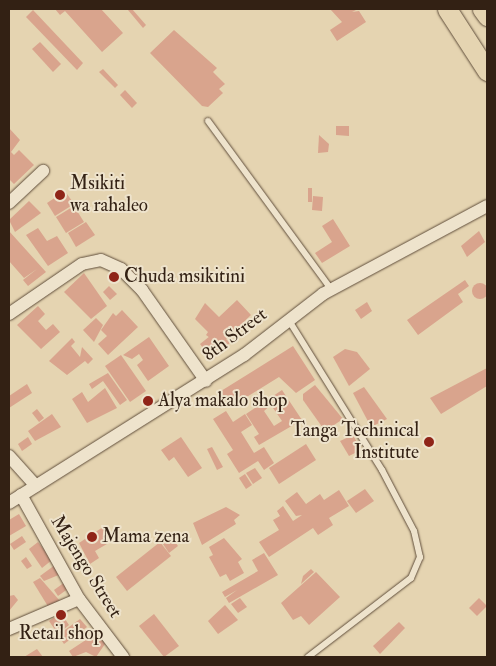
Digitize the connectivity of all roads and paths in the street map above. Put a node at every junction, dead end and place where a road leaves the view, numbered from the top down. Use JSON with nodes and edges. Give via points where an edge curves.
{"nodes":[{"id":1,"x":447,"y":9,"type":"edge"},
{"id":2,"x":482,"y":9,"type":"edge"},
{"id":3,"x":487,"y":16,"type":"edge"},
{"id":4,"x":487,"y":70,"type":"edge"},
{"id":5,"x":208,"y":121,"type":"dead end"},
{"id":6,"x":43,"y":171,"type":"dead end"},
{"id":7,"x":9,"y":203,"type":"edge"},
{"id":8,"x":487,"y":206,"type":"edge"},
{"id":9,"x":331,"y":290,"type":"junction"},
{"id":10,"x":9,"y":314,"type":"edge"},
{"id":11,"x":288,"y":318,"type":"junction"},
{"id":12,"x":206,"y":381,"type":"junction"},
{"id":13,"x":9,"y":456,"type":"edge"},
{"id":14,"x":36,"y":486,"type":"junction"},
{"id":15,"x":21,"y":495,"type":"junction"},
{"id":16,"x":9,"y":502,"type":"edge"},
{"id":17,"x":79,"y":598,"type":"junction"},
{"id":18,"x":9,"y":629,"type":"edge"},
{"id":19,"x":123,"y":657,"type":"edge"},
{"id":20,"x":308,"y":657,"type":"edge"}],
"edges":[{"from":1,"to":4,"type":"main road"},
{"from":2,"to":3,"type":"main road"},
{"from":5,"to":9,"type":"lane"},
{"from":6,"to":7,"type":"street"},
{"from":8,"to":9,"type":"street","name":"8th Street"},
{"from":9,"to":11,"type":"street","name":"8th Street"},
{"from":10,"to":12,"type":"street","via":[[82,264],[101,260],[121,269],[142,290]]},
{"from":11,"to":12,"type":"street","name":"8th Street"},
{"from":11,"to":20,"type":"lane","via":[[382,470],[414,531],[420,557],[411,578]]},
{"from":12,"to":14,"type":"street","name":"8th Street"},
{"from":13,"to":14,"type":"street"},
{"from":14,"to":15,"type":"street","name":"8th Street"},
{"from":15,"to":16,"type":"street","name":"8th Street"},
{"from":15,"to":17,"type":"street","name":"Majengo Street"},
{"from":17,"to":18,"type":"street"},
{"from":17,"to":19,"type":"street","name":"Majengo Street"}]}
